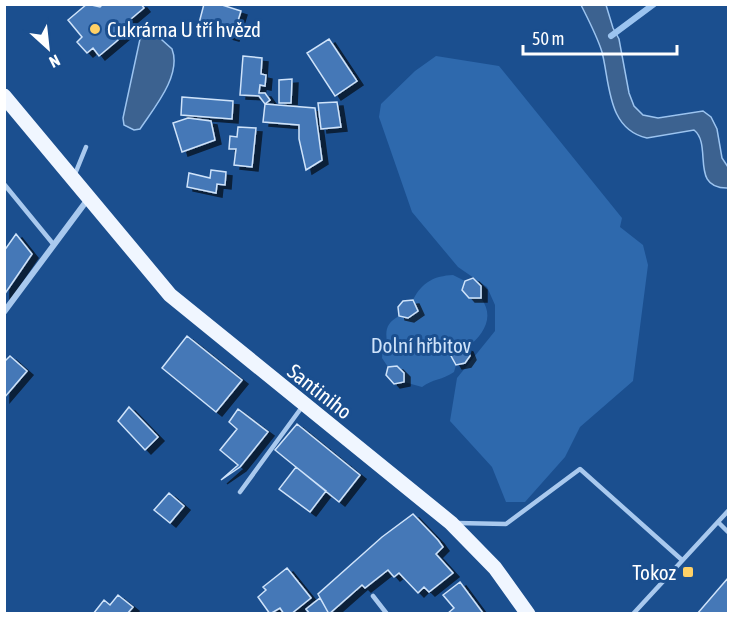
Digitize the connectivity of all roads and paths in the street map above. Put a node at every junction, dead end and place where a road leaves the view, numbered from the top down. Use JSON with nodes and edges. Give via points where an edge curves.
{"nodes":[{"id":1,"x":4,"y":96,"type":"edge"},
{"id":2,"x":86,"y":147,"type":"dead end"},
{"id":3,"x":72,"y":179,"type":"junction"},
{"id":4,"x":4,"y":184,"type":"edge"},
{"id":5,"x":88,"y":199,"type":"junction"},
{"id":6,"x":54,"y":245,"type":"junction"},
{"id":7,"x":4,"y":312,"type":"edge"},
{"id":8,"x":303,"y":405,"type":"junction"},
{"id":9,"x":240,"y":492,"type":"dead end"},
{"id":10,"x":729,"y":511,"type":"edge"},
{"id":11,"x":718,"y":522,"type":"junction"},
{"id":12,"x":451,"y":523,"type":"junction"},
{"id":13,"x":729,"y":532,"type":"edge"},
{"id":14,"x":682,"y":560,"type":"junction"},
{"id":15,"x":374,"y":596,"type":"dead end"},
{"id":16,"x":387,"y":614,"type":"edge"},
{"id":17,"x":528,"y":614,"type":"edge"},
{"id":18,"x":633,"y":614,"type":"edge"}],
"edges":[{"from":1,"to":3,"type":"main road","name":"Santiniho"},
{"from":2,"to":3,"type":"lane"},
{"from":3,"to":5,"type":"main road","name":"Santiniho"},
{"from":4,"to":6,"type":"lane"},
{"from":5,"to":6,"type":"street"},
{"from":5,"to":8,"type":"main road","name":"Santiniho","via":[[170,295]]},
{"from":6,"to":7,"type":"street"},
{"from":8,"to":9,"type":"lane"},
{"from":8,"to":12,"type":"main road","name":"Santiniho"},
{"from":10,"to":11,"type":"lane"},
{"from":11,"to":13,"type":"lane"},
{"from":11,"to":14,"type":"lane"},
{"from":12,"to":14,"type":"lane","via":[[497,524],[515,520],[580,469]]},
{"from":12,"to":17,"type":"main road","name":"Santiniho","via":[[495,568]]},
{"from":14,"to":18,"type":"lane"},
{"from":15,"to":16,"type":"lane"}]}
